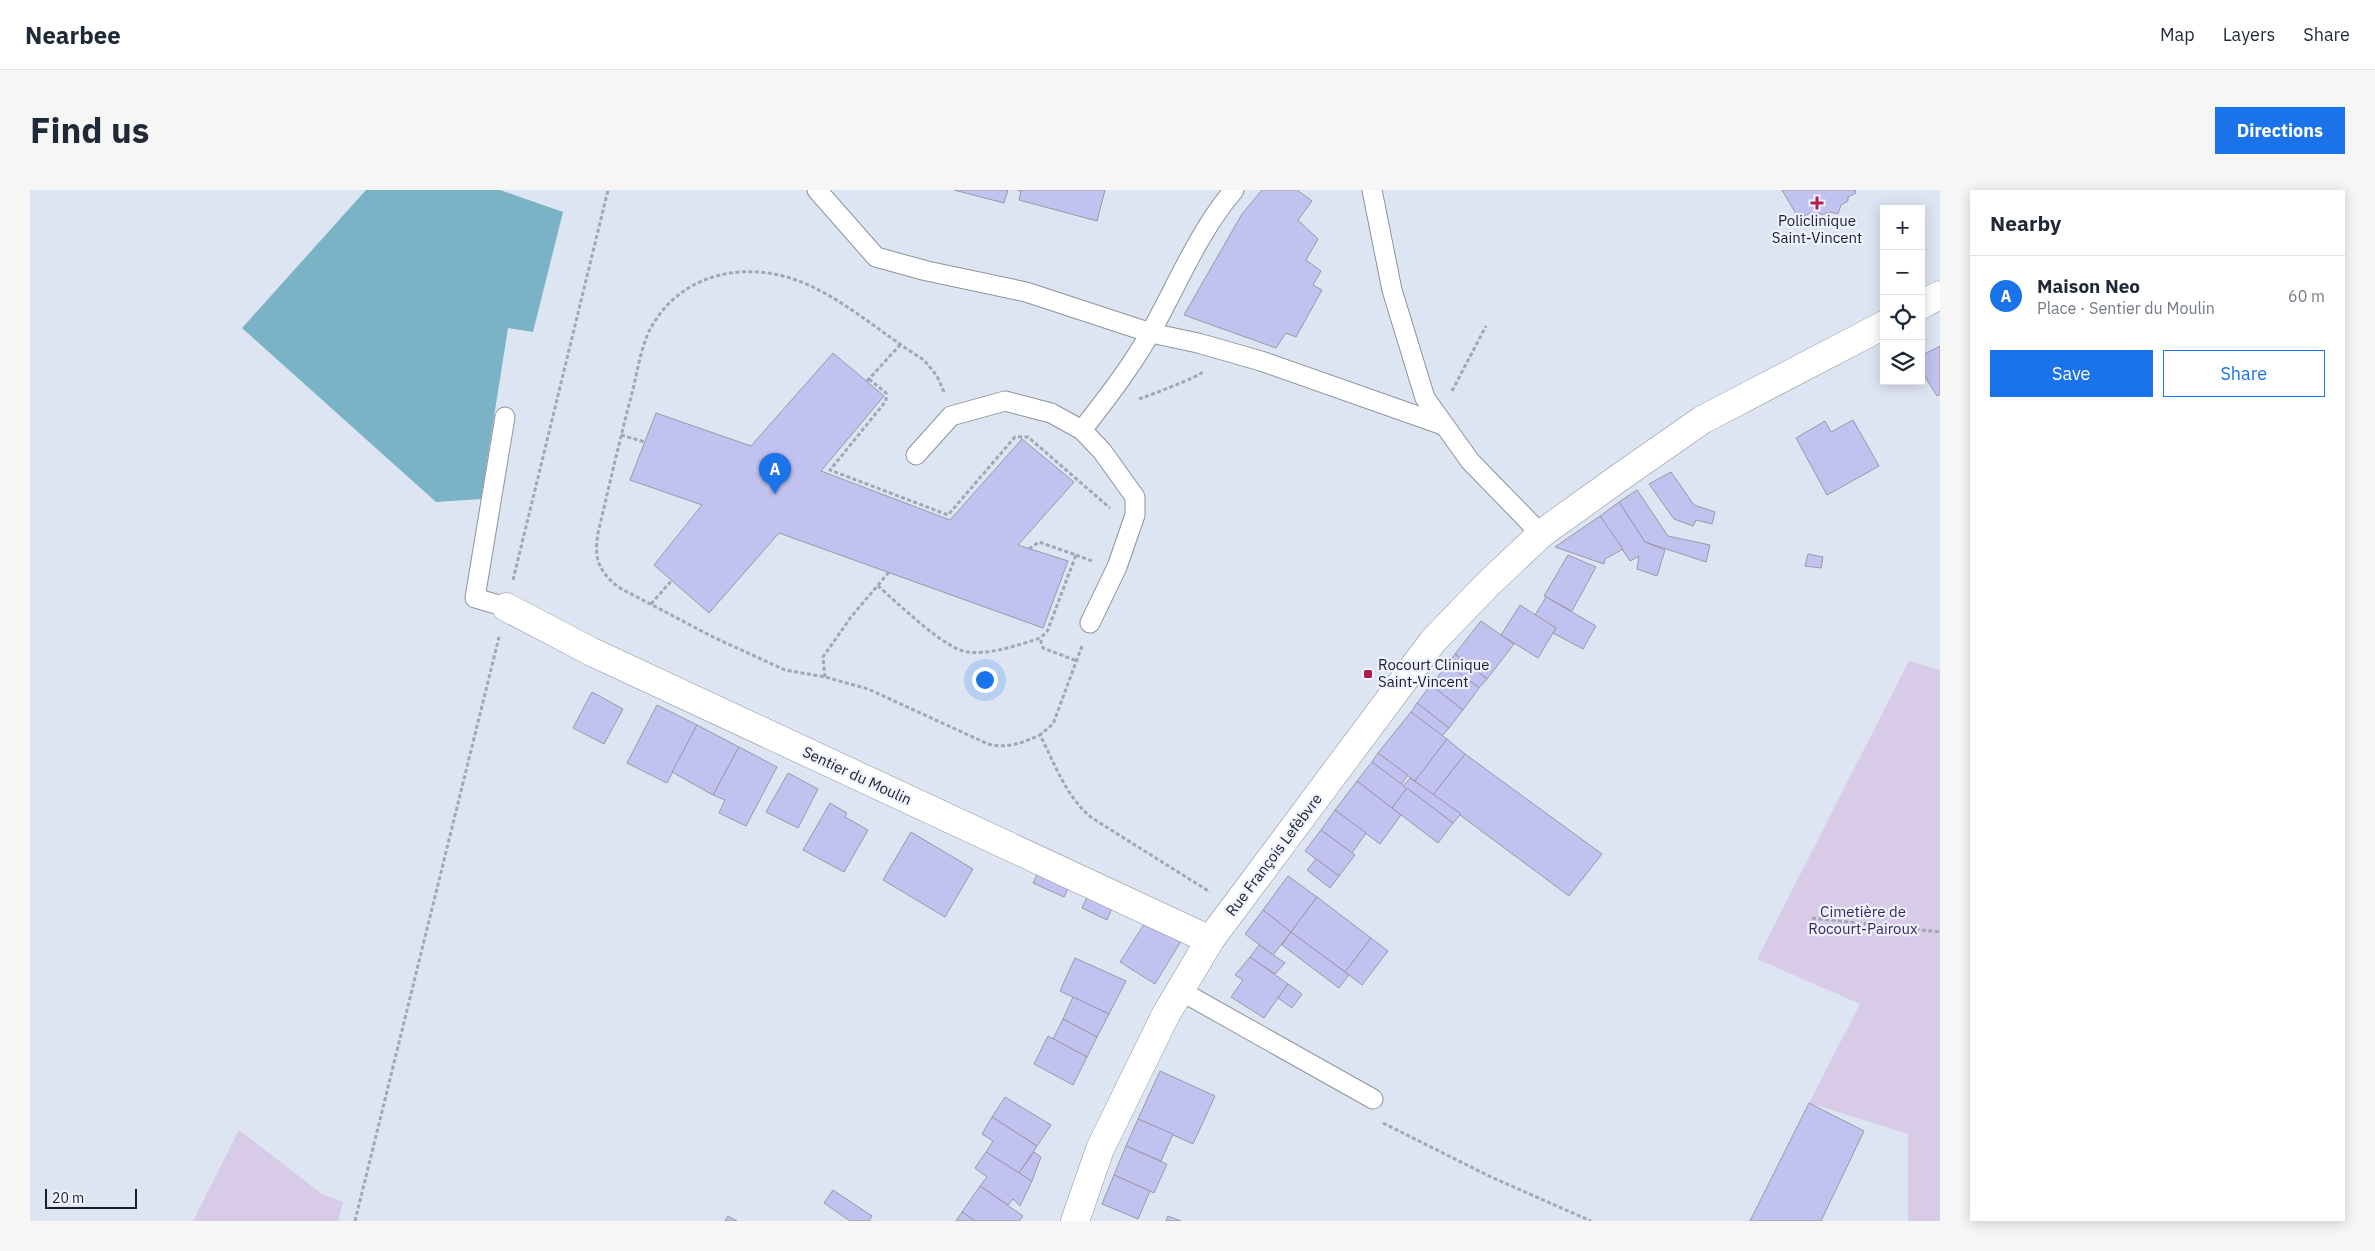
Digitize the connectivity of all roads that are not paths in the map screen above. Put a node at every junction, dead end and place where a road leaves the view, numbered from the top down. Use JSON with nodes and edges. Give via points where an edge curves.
{"nodes":[{"id":1,"x":817,"y":190,"type":"edge"},
{"id":2,"x":1234,"y":190,"type":"edge"},
{"id":3,"x":1372,"y":190,"type":"edge"},
{"id":4,"x":1940,"y":295,"type":"edge"},
{"id":5,"x":1925,"y":303,"type":"edge"},
{"id":6,"x":1880,"y":327,"type":"edge"},
{"id":7,"x":1151,"y":333,"type":"junction"},
{"id":8,"x":504,"y":417,"type":"dead end"},
{"id":9,"x":1443,"y":425,"type":"junction"},
{"id":10,"x":1082,"y":430,"type":"junction"},
{"id":11,"x":916,"y":455,"type":"dead end"},
{"id":12,"x":1541,"y":534,"type":"junction"},
{"id":13,"x":506,"y":608,"type":"joint"},
{"id":14,"x":1090,"y":623,"type":"road end"},
{"id":15,"x":1210,"y":940,"type":"junction"},
{"id":16,"x":1179,"y":990,"type":"junction"},
{"id":17,"x":1373,"y":1099,"type":"dead end"},
{"id":18,"x":1075,"y":1221,"type":"edge"}],
"edges":[{"from":1,"to":7,"type":"lane","via":[[876,257],[1026,292]]},
{"from":2,"to":7,"type":"lane","via":[[1217,211]]},
{"from":3,"to":9,"type":"lane","via":[[1392,290],[1425,398]]},
{"from":4,"to":5,"type":"main road"},
{"from":6,"to":12,"type":"main road","name":"Rue François Lefèbvre","via":[[1702,420]]},
{"from":7,"to":9,"type":"lane","via":[[1261,361]]},
{"from":7,"to":10,"type":"lane","via":[[1111,394]]},
{"from":8,"to":13,"type":"lane","via":[[475,598]]},
{"from":9,"to":12,"type":"lane","via":[[1470,461]]},
{"from":10,"to":11,"type":"lane","via":[[1051,413],[1004,401],[950,416]]},
{"from":10,"to":14,"type":"lane","via":[[1102,451],[1134,497],[1135,515],[1117,567]]},
{"from":12,"to":15,"type":"main road","name":"Rue François Lefèbvre","via":[[1434,642]]},
{"from":13,"to":15,"type":"main road","name":"Sentier du Moulin","via":[[592,652]]},
{"from":15,"to":16,"type":"main road","name":"Rue François Lefèbvre"},
{"from":16,"to":17,"type":"lane"},
{"from":16,"to":18,"type":"main road","name":"Rue François Lefèbvre","via":[[1100,1149]]}]}
